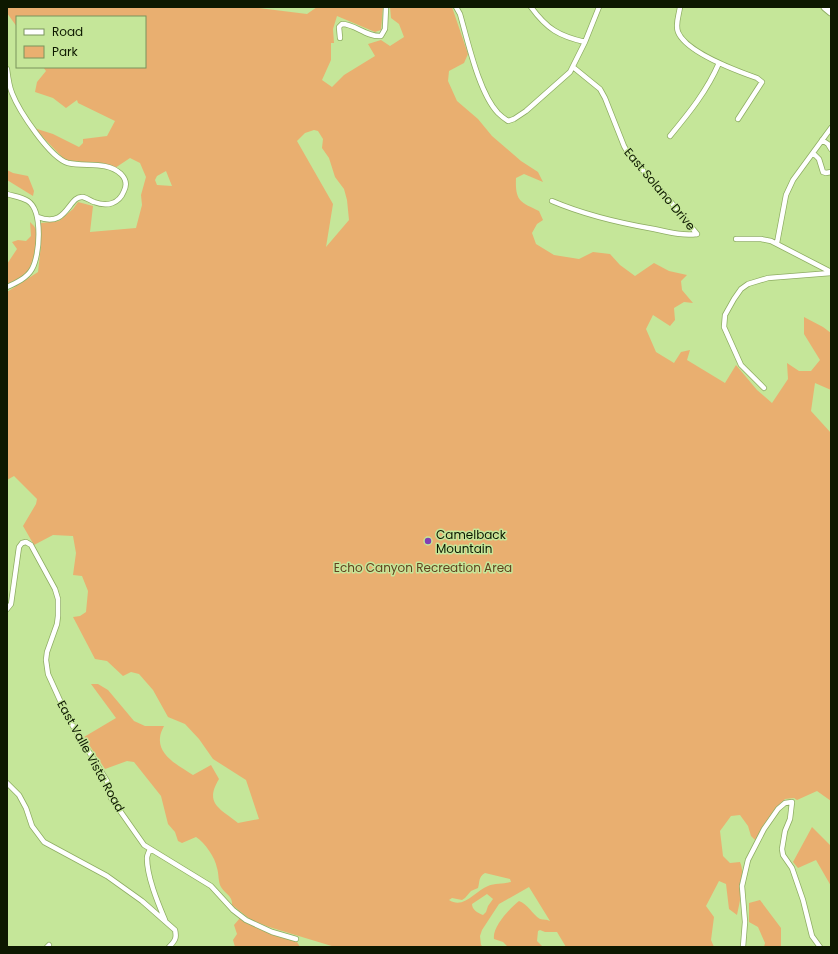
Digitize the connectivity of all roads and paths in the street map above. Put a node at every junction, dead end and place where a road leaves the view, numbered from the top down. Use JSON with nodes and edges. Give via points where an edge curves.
{"nodes":[{"id":1,"x":386,"y":7,"type":"edge"},
{"id":2,"x":456,"y":7,"type":"edge"},
{"id":3,"x":531,"y":7,"type":"edge"},
{"id":4,"x":599,"y":7,"type":"edge"},
{"id":5,"x":680,"y":7,"type":"edge"},
{"id":6,"x":825,"y":7,"type":"edge"},
{"id":7,"x":831,"y":12,"type":"edge"},
{"id":8,"x":340,"y":38,"type":"dead end"},
{"id":9,"x":585,"y":42,"type":"junction"},
{"id":10,"x":719,"y":62,"type":"junction"},
{"id":11,"x":573,"y":67,"type":"junction"},
{"id":12,"x":7,"y":69,"type":"edge"},
{"id":13,"x":738,"y":119,"type":"dead end"},
{"id":14,"x":831,"y":128,"type":"edge"},
{"id":15,"x":670,"y":136,"type":"dead end"},
{"id":16,"x":822,"y":140,"type":"junction"},
{"id":17,"x":831,"y":149,"type":"edge"},
{"id":18,"x":813,"y":153,"type":"junction"},
{"id":19,"x":831,"y":172,"type":"edge"},
{"id":20,"x":7,"y":194,"type":"edge"},
{"id":21,"x":552,"y":201,"type":"dead end"},
{"id":22,"x":38,"y":217,"type":"junction"},
{"id":23,"x":736,"y":239,"type":"dead end"},
{"id":24,"x":778,"y":243,"type":"junction"},
{"id":25,"x":831,"y":272,"type":"edge"},
{"id":26,"x":7,"y":287,"type":"edge"},
{"id":27,"x":764,"y":388,"type":"dead end"},
{"id":28,"x":7,"y":608,"type":"edge"},
{"id":29,"x":7,"y":783,"type":"edge"},
{"id":30,"x":150,"y":849,"type":"junction"},
{"id":31,"x":166,"y":922,"type":"junction"},
{"id":32,"x":296,"y":939,"type":"dead end"},
{"id":33,"x":169,"y":947,"type":"edge"},
{"id":34,"x":743,"y":947,"type":"edge"},
{"id":35,"x":820,"y":947,"type":"edge"}],
"edges":[{"from":1,"to":8,"type":"street","via":[[386,29],[381,36],[342,24],[339,27]]},
{"from":2,"to":11,"type":"street","via":[[487,97],[498,114],[508,121],[526,111]]},
{"from":3,"to":9,"type":"street","via":[[549,28]]},
{"from":4,"to":9,"type":"street"},
{"from":5,"to":10,"type":"street","via":[[677,30],[682,38]]},
{"from":6,"to":7,"type":"street"},
{"from":9,"to":11,"type":"street"},
{"from":10,"to":13,"type":"street","via":[[762,82]]},
{"from":10,"to":15,"type":"street","via":[[702,96]]},
{"from":11,"to":21,"type":"street","name":"East Solano Drive","via":[[600,89],[629,155],[697,234],[687,236],[627,224],[576,211]]},
{"from":12,"to":22,"type":"street","via":[[16,103],[29,124],[57,157],[70,163],[112,168],[126,182],[122,196],[110,204],[95,203],[83,197],[78,198],[56,219]]},
{"from":14,"to":16,"type":"street"},
{"from":16,"to":17,"type":"street"},
{"from":16,"to":18,"type":"street"},
{"from":18,"to":19,"type":"street","via":[[819,158],[823,172]]},
{"from":18,"to":24,"type":"street","via":[[793,180],[786,195]]},
{"from":20,"to":22,"type":"street","via":[[28,201]]},
{"from":22,"to":26,"type":"street","via":[[38,240],[32,270]]},
{"from":23,"to":24,"type":"street","via":[[761,239]]},
{"from":24,"to":25,"type":"street"},
{"from":25,"to":27,"type":"street","via":[[758,280],[741,289],[731,304],[725,315],[724,327],[741,365]]},
{"from":28,"to":30,"type":"street","name":"East Valle Vista Road","via":[[11,604],[19,547],[26,542],[31,545],[58,600],[57,624],[46,660],[51,681],[68,718],[107,781],[111,798],[140,840]]},
{"from":29,"to":31,"type":"street","via":[[19,795],[32,826],[44,842],[107,876]]},
{"from":30,"to":31,"type":"street","via":[[147,857],[150,875]]},
{"from":30,"to":32,"type":"street","name":"East Valle Vista Road","via":[[211,886],[246,920]]},
{"from":31,"to":33,"type":"street","via":[[176,936],[176,940]]},
{"from":34,"to":35,"type":"street","via":[[745,922],[742,886],[748,860],[764,829],[785,803],[792,802],[790,819],[785,831],[783,855],[792,868],[812,936]]}]}
